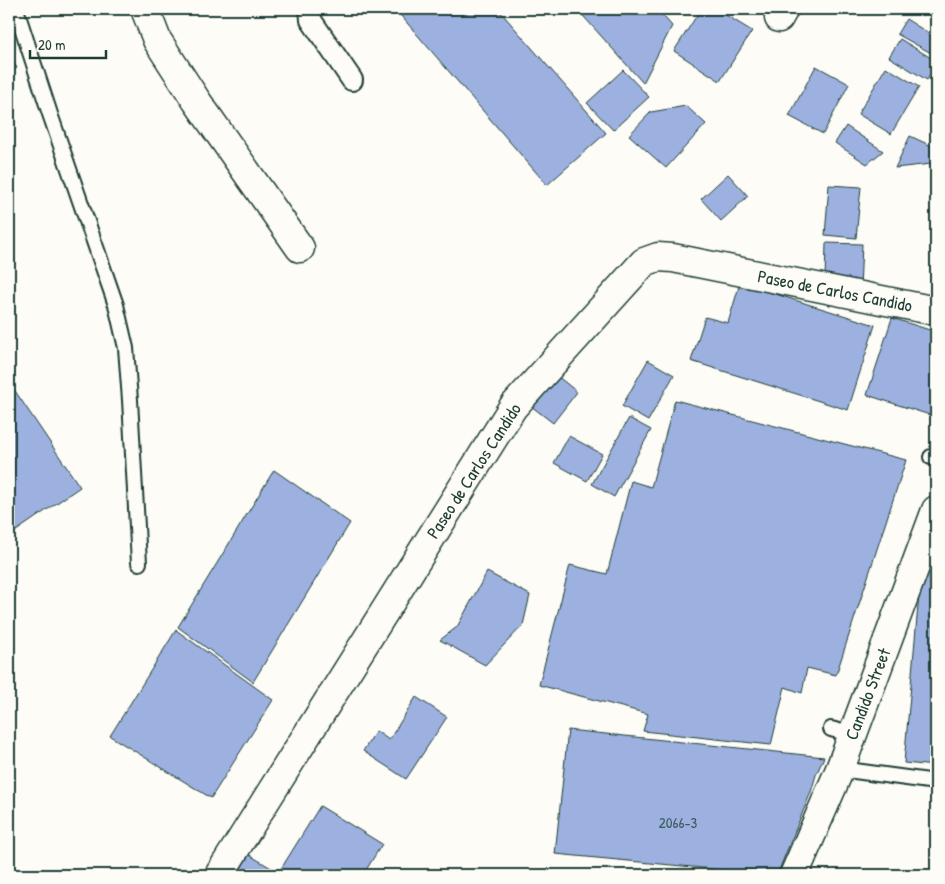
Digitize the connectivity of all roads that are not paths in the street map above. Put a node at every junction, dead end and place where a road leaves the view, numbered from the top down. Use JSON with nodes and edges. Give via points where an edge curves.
{"nodes":[{"id":1,"x":16,"y":9,"type":"edge"},
{"id":2,"x":145,"y":9,"type":"edge"},
{"id":3,"x":310,"y":9,"type":"edge"},
{"id":4,"x":352,"y":80,"type":"dead end"},
{"id":5,"x":300,"y":248,"type":"dead end"},
{"id":6,"x":936,"y":311,"type":"edge"},
{"id":7,"x":936,"y":510,"type":"edge"},
{"id":8,"x":139,"y":563,"type":"dead end"},
{"id":9,"x":840,"y":770,"type":"junction"},
{"id":10,"x":936,"y":782,"type":"edge"},
{"id":11,"x":219,"y":875,"type":"edge"},
{"id":12,"x":794,"y":875,"type":"edge"}],
"edges":[{"from":1,"to":8,"type":"lane","via":[[116,305],[126,348]]},
{"from":2,"to":5,"type":"street","via":[[157,40]]},
{"from":3,"to":4,"type":"street","via":[[311,20]]},
{"from":6,"to":11,"type":"street","name":"Paseo de Carlos Candido","via":[[673,258],[644,262],[512,407]]},
{"from":7,"to":9,"type":"street","name":"Candido Street","via":[[842,732]]},
{"from":9,"to":10,"type":"lane"},
{"from":9,"to":12,"type":"street","name":"Candido Street"}]}
